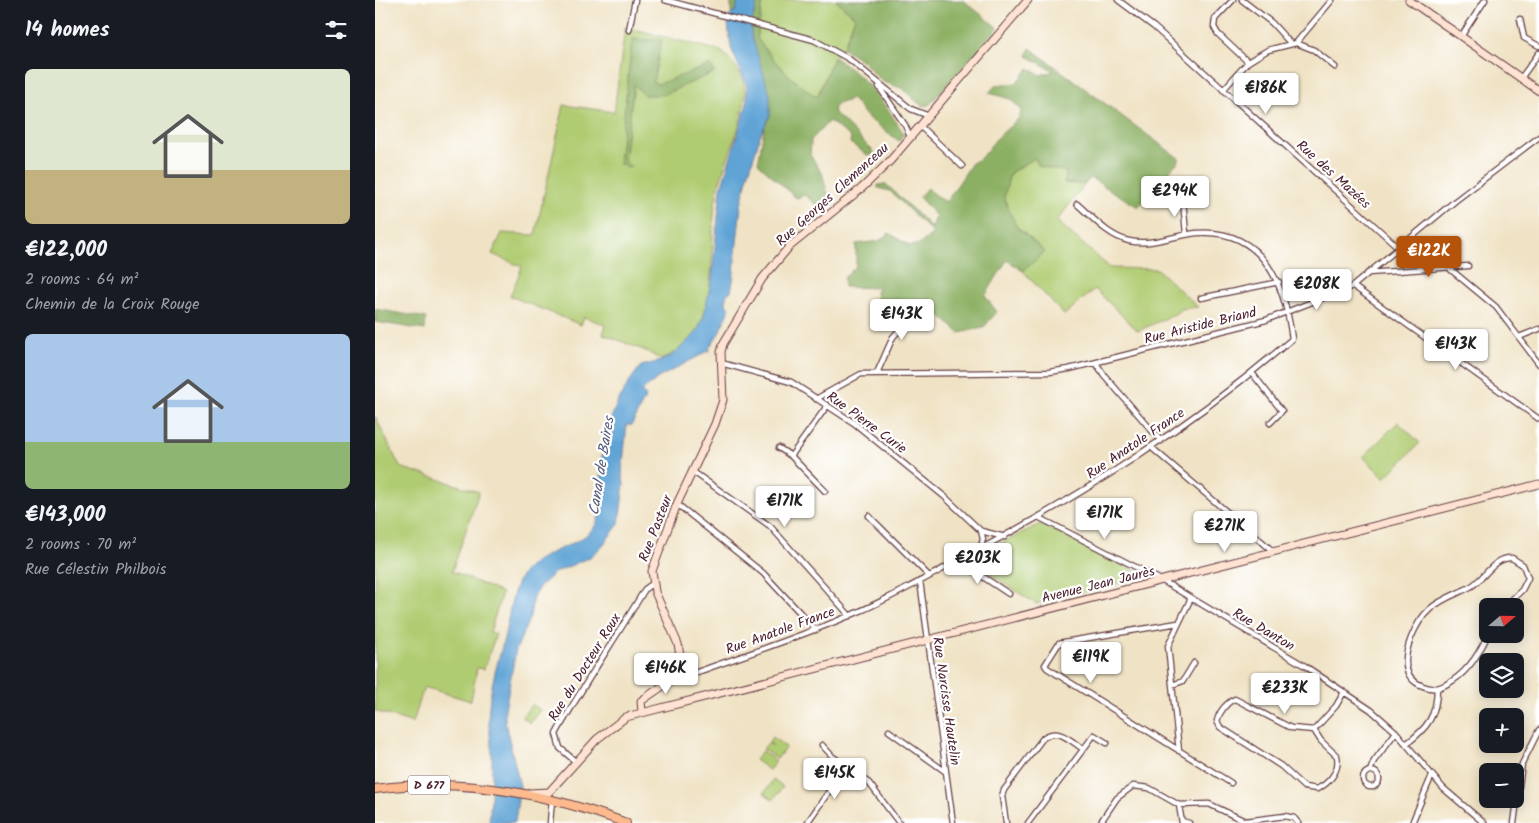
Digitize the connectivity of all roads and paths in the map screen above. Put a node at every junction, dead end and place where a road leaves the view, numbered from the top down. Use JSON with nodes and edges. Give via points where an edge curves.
{"nodes":[{"id":1,"x":635,"y":0,"type":"edge"},
{"id":2,"x":665,"y":0,"type":"edge"},
{"id":3,"x":1028,"y":0,"type":"edge"},
{"id":4,"x":1118,"y":0,"type":"edge"},
{"id":5,"x":1233,"y":0,"type":"edge"},
{"id":6,"x":1242,"y":0,"type":"edge"},
{"id":7,"x":1331,"y":0,"type":"edge"},
{"id":8,"x":1409,"y":0,"type":"edge"},
{"id":9,"x":1485,"y":0,"type":"edge"},
{"id":10,"x":1521,"y":19,"type":"dead end"},
{"id":11,"x":629,"y":30,"type":"dead end"},
{"id":12,"x":1462,"y":35,"type":"junction"},
{"id":13,"x":1294,"y":43,"type":"junction"},
{"id":14,"x":1539,"y":46,"type":"edge"},
{"id":15,"x":1539,"y":53,"type":"edge"},
{"id":16,"x":1248,"y":62,"type":"junction"},
{"id":17,"x":1335,"y":67,"type":"dead end"},
{"id":18,"x":1521,"y":78,"type":"junction"},
{"id":19,"x":877,"y":83,"type":"junction"},
{"id":20,"x":1223,"y":90,"type":"junction"},
{"id":21,"x":1539,"y":92,"type":"edge"},
{"id":22,"x":929,"y":116,"type":"junction"},
{"id":23,"x":921,"y":127,"type":"junction"},
{"id":24,"x":1539,"y":137,"type":"edge"},
{"id":25,"x":910,"y":138,"type":"junction"},
{"id":26,"x":962,"y":166,"type":"dead end"},
{"id":27,"x":1183,"y":200,"type":"dead end"},
{"id":28,"x":1077,"y":204,"type":"dead end"},
{"id":29,"x":1186,"y":234,"type":"junction"},
{"id":30,"x":1399,"y":248,"type":"junction"},
{"id":31,"x":1378,"y":264,"type":"junction"},
{"id":32,"x":1468,"y":266,"type":"dead end"},
{"id":33,"x":1450,"y":269,"type":"junction"},
{"id":34,"x":1368,"y":273,"type":"junction"},
{"id":35,"x":1388,"y":273,"type":"junction"},
{"id":36,"x":1279,"y":282,"type":"junction"},
{"id":37,"x":1353,"y":286,"type":"junction"},
{"id":38,"x":1201,"y":298,"type":"dead end"},
{"id":39,"x":922,"y":305,"type":"dead end"},
{"id":40,"x":1289,"y":312,"type":"junction"},
{"id":41,"x":1539,"y":329,"type":"edge"},
{"id":42,"x":1519,"y":337,"type":"junction"},
{"id":43,"x":721,"y":352,"type":"joint"},
{"id":44,"x":721,"y":363,"type":"junction"},
{"id":45,"x":1096,"y":363,"type":"junction"},
{"id":46,"x":1539,"y":364,"type":"edge"},
{"id":47,"x":877,"y":373,"type":"junction"},
{"id":48,"x":1252,"y":373,"type":"junction"},
{"id":49,"x":816,"y":399,"type":"junction"},
{"id":50,"x":827,"y":406,"type":"junction"},
{"id":51,"x":1539,"y":419,"type":"edge"},
{"id":52,"x":1270,"y":422,"type":"dead end"},
{"id":53,"x":1161,"y":441,"type":"junction"},
{"id":54,"x":779,"y":448,"type":"dead end"},
{"id":55,"x":1152,"y":448,"type":"junction"},
{"id":56,"x":791,"y":456,"type":"junction"},
{"id":57,"x":693,"y":471,"type":"junction"},
{"id":58,"x":1539,"y":484,"type":"edge"},
{"id":59,"x":825,"y":490,"type":"dead end"},
{"id":60,"x":677,"y":504,"type":"junction"},
{"id":61,"x":869,"y":516,"type":"dead end"},
{"id":62,"x":1040,"y":518,"type":"junction"},
{"id":63,"x":981,"y":531,"type":"junction"},
{"id":64,"x":1005,"y":537,"type":"junction"},
{"id":65,"x":980,"y":550,"type":"junction"},
{"id":66,"x":1274,"y":552,"type":"junction"},
{"id":67,"x":959,"y":561,"type":"junction"},
{"id":68,"x":929,"y":576,"type":"junction"},
{"id":69,"x":1161,"y":580,"type":"junction"},
{"id":70,"x":920,"y":582,"type":"junction"},
{"id":71,"x":652,"y":584,"type":"junction"},
{"id":72,"x":1009,"y":594,"type":"dead end"},
{"id":73,"x":1191,"y":598,"type":"junction"},
{"id":74,"x":1514,"y":598,"type":"edge"},
{"id":75,"x":850,"y":616,"type":"junction"},
{"id":76,"x":1178,"y":623,"type":"junction"},
{"id":77,"x":816,"y":630,"type":"junction"},
{"id":78,"x":927,"y":640,"type":"junction"},
{"id":79,"x":1484,"y":643,"type":"edge"},
{"id":80,"x":1194,"y":663,"type":"dead end"},
{"id":81,"x":680,"y":674,"type":"junction"},
{"id":82,"x":1172,"y":685,"type":"junction"},
{"id":83,"x":1437,"y":688,"type":"junction"},
{"id":84,"x":1344,"y":692,"type":"junction"},
{"id":85,"x":642,"y":712,"type":"junction"},
{"id":86,"x":1315,"y":730,"type":"junction"},
{"id":87,"x":1539,"y":730,"type":"edge"},
{"id":88,"x":889,"y":731,"type":"dead end"},
{"id":89,"x":1396,"y":732,"type":"junction"},
{"id":90,"x":1107,"y":743,"type":"dead end"},
{"id":91,"x":1406,"y":744,"type":"junction"},
{"id":92,"x":822,"y":745,"type":"dead end"},
{"id":93,"x":1083,"y":749,"type":"junction"},
{"id":94,"x":1179,"y":751,"type":"junction"},
{"id":95,"x":576,"y":762,"type":"junction"},
{"id":96,"x":846,"y":766,"type":"junction"},
{"id":97,"x":1370,"y":771,"type":"dead end"},
{"id":98,"x":946,"y":772,"type":"junction"},
{"id":99,"x":566,"y":773,"type":"junction"},
{"id":100,"x":1432,"y":775,"type":"junction"},
{"id":101,"x":1231,"y":783,"type":"dead end"},
{"id":102,"x":375,"y":789,"type":"edge"},
{"id":103,"x":550,"y":796,"type":"junction"},
{"id":104,"x":1179,"y":805,"type":"junction"},
{"id":105,"x":1259,"y":821,"type":"edge"},
{"id":106,"x":1182,"y":822,"type":"edge"},
{"id":107,"x":1245,"y":822,"type":"edge"},
{"id":108,"x":549,"y":823,"type":"edge"},
{"id":109,"x":626,"y":823,"type":"edge"},
{"id":110,"x":807,"y":823,"type":"edge"},
{"id":111,"x":899,"y":823,"type":"edge"},
{"id":112,"x":953,"y":823,"type":"edge"},
{"id":113,"x":1006,"y":823,"type":"edge"},
{"id":114,"x":1028,"y":823,"type":"edge"},
{"id":115,"x":1099,"y":823,"type":"edge"},
{"id":116,"x":1189,"y":823,"type":"edge"},
{"id":117,"x":1298,"y":823,"type":"edge"},
{"id":118,"x":1412,"y":823,"type":"edge"},
{"id":119,"x":1484,"y":823,"type":"edge"},
{"id":120,"x":1514,"y":823,"type":"edge"}],
"edges":[{"from":1,"to":11,"type":"street"},
{"from":2,"to":19,"type":"street","via":[[814,40],[849,59]]},
{"from":3,"to":22,"type":"main road","name":"Rue Georges Clemenceau"},
{"from":4,"to":20,"type":"street","name":"Rue des Mazées","via":[[1154,27]]},
{"from":5,"to":16,"type":"street","via":[[1215,19],[1214,27]]},
{"from":6,"to":13,"type":"street"},
{"from":7,"to":13,"type":"street"},
{"from":8,"to":12,"type":"main road"},
{"from":9,"to":12,"type":"street"},
{"from":10,"to":14,"type":"street","via":[[1524,38]]},
{"from":12,"to":18,"type":"main road"},
{"from":13,"to":16,"type":"street","via":[[1268,50]]},
{"from":13,"to":17,"type":"street","via":[[1314,50]]},
{"from":15,"to":18,"type":"street"},
{"from":16,"to":20,"type":"street"},
{"from":18,"to":21,"type":"main road"},
{"from":19,"to":22,"type":"street","via":[[911,109]]},
{"from":19,"to":25,"type":"street"},
{"from":20,"to":30,"type":"street","name":"Rue des Mazées"},
{"from":22,"to":23,"type":"main road","name":"Rue Georges Clemenceau"},
{"from":23,"to":25,"type":"main road","name":"Rue Georges Clemenceau"},
{"from":23,"to":26,"type":"street"},
{"from":24,"to":30,"type":"street","name":"Rue Aristide Briand"},
{"from":25,"to":43,"type":"main road","name":"Rue Georges Clemenceau","via":[[862,188],[789,247],[760,283]]},
{"from":27,"to":29,"type":"street"},
{"from":28,"to":29,"type":"street","via":[[1102,227],[1123,239],[1143,242]]},
{"from":29,"to":36,"type":"street","via":[[1218,234],[1239,241],[1268,264]]},
{"from":30,"to":31,"type":"street","name":"Rue Aristide Briand"},
{"from":31,"to":34,"type":"street","name":"Rue Aristide Briand"},
{"from":31,"to":35,"type":"street"},
{"from":32,"to":33,"type":"street"},
{"from":33,"to":35,"type":"street","via":[[1439,267]]},
{"from":33,"to":42,"type":"street","via":[[1490,300]]},
{"from":34,"to":35,"type":"street"},
{"from":34,"to":37,"type":"street","name":"Rue Aristide Briand"},
{"from":36,"to":38,"type":"street"},
{"from":36,"to":40,"type":"street"},
{"from":37,"to":40,"type":"street","name":"Rue Aristide Briand"},
{"from":37,"to":51,"type":"street"},
{"from":39,"to":47,"type":"street","via":[[893,337]]},
{"from":40,"to":45,"type":"street","name":"Rue Aristide Briand"},
{"from":40,"to":48,"type":"street","name":"Rue Anatole France","via":[[1292,339]]},
{"from":41,"to":42,"type":"street"},
{"from":42,"to":46,"type":"street"},
{"from":43,"to":44,"type":"main road","name":"Rue Pasteur"},
{"from":44,"to":49,"type":"street","name":"Rue Pierre Curie","via":[[779,377]]},
{"from":44,"to":57,"type":"main road","name":"Rue Pasteur","via":[[723,400]]},
{"from":45,"to":47,"type":"street","name":"Rue Aristide Briand","via":[[1049,372]]},
{"from":45,"to":53,"type":"street"},
{"from":47,"to":49,"type":"street","name":"Rue Aristide Briand","via":[[856,375]]},
{"from":48,"to":52,"type":"street","via":[[1282,411]]},
{"from":48,"to":53,"type":"street","name":"Rue Anatole France"},
{"from":49,"to":50,"type":"street","name":"Rue Pierre Curie"},
{"from":50,"to":56,"type":"street"},
{"from":50,"to":63,"type":"street","name":"Rue Pierre Curie","via":[[912,469]]},
{"from":53,"to":55,"type":"street","name":"Rue Anatole France"},
{"from":54,"to":56,"type":"street"},
{"from":55,"to":62,"type":"street","name":"Rue Anatole France"},
{"from":55,"to":66,"type":"street"},
{"from":56,"to":59,"type":"street"},
{"from":57,"to":60,"type":"main road","name":"Rue Pasteur"},
{"from":57,"to":75,"type":"street","via":[[770,526]]},
{"from":58,"to":66,"type":"main road","name":"Avenue Jean Jaurès"},
{"from":60,"to":71,"type":"main road","name":"Rue Pasteur","via":[[652,571]]},
{"from":60,"to":77,"type":"street","via":[[763,573]]},
{"from":61,"to":68,"type":"street"},
{"from":62,"to":64,"type":"street","name":"Rue Anatole France"},
{"from":62,"to":69,"type":"street","name":"Rue Danton"},
{"from":63,"to":64,"type":"street","name":"Rue Pierre Curie"},
{"from":63,"to":65,"type":"street"},
{"from":64,"to":65,"type":"street","name":"Rue Anatole France"},
{"from":65,"to":67,"type":"street","name":"Rue Anatole France"},
{"from":66,"to":69,"type":"main road","name":"Avenue Jean Jaurès"},
{"from":67,"to":68,"type":"street","name":"Rue Anatole France"},
{"from":67,"to":72,"type":"street"},
{"from":68,"to":70,"type":"street","name":"Rue Anatole France"},
{"from":69,"to":73,"type":"street","name":"Rue Danton"},
{"from":69,"to":78,"type":"main road","name":"Avenue Jean Jaurès"},
{"from":70,"to":75,"type":"street","name":"Rue Anatole France"},
{"from":70,"to":78,"type":"street","name":"Rue Narcisse Hautelin"},
{"from":71,"to":81,"type":"main road","via":[[678,644]]},
{"from":71,"to":95,"type":"street","name":"Rue du Docteur Roux","via":[[576,697],[556,734],[560,748]]},
{"from":73,"to":76,"type":"street"},
{"from":73,"to":84,"type":"street","name":"Rue Danton"},
{"from":74,"to":83,"type":"street","via":[[1527,582],[1526,568],[1512,558],[1499,560],[1477,583],[1425,615],[1409,643],[1405,664],[1412,681]]},
{"from":75,"to":77,"type":"street","name":"Rue Anatole France"},
{"from":76,"to":82,"type":"street","via":[[1168,646]]},
{"from":76,"to":94,"type":"street","via":[[1064,642],[1059,644],[1045,665]]},
{"from":77,"to":81,"type":"street","name":"Rue Anatole France","via":[[686,676]]},
{"from":78,"to":85,"type":"main road","name":"Avenue Jean Jaurès"},
{"from":78,"to":98,"type":"street","name":"Rue Narcisse Hautelin"},
{"from":79,"to":83,"type":"street","via":[[1467,668]]},
{"from":80,"to":82,"type":"street","via":[[1183,681]]},
{"from":81,"to":85,"type":"main road","via":[[641,701]]},
{"from":82,"to":94,"type":"street"},
{"from":83,"to":91,"type":"street","via":[[1436,708],[1431,721]]},
{"from":84,"to":86,"type":"street"},
{"from":84,"to":89,"type":"street","name":"Rue Danton"},
{"from":85,"to":95,"type":"main road","name":"Avenue Jean Jaurès","via":[[614,725]]},
{"from":86,"to":86,"type":"street","via":[[1291,728],[1235,699],[1219,713],[1217,721],[1220,727],[1312,790],[1329,781],[1338,761],[1334,751],[1321,741]]},
{"from":87,"to":120,"type":"street","via":[[1522,764]]},
{"from":88,"to":98,"type":"street"},
{"from":89,"to":91,"type":"street","name":"Rue Danton"},
{"from":89,"to":97,"type":"street"},
{"from":90,"to":93,"type":"street","via":[[1094,735]]},
{"from":91,"to":100,"type":"street","name":"Rue Danton"},
{"from":92,"to":96,"type":"street"},
{"from":93,"to":113,"type":"street","via":[[1060,734],[1048,734],[1043,738],[1004,790]]},
{"from":93,"to":114,"type":"street"},
{"from":94,"to":101,"type":"street"},
{"from":95,"to":99,"type":"main road","name":"Avenue Jean Jaurès"},
{"from":96,"to":110,"type":"street"},
{"from":96,"to":111,"type":"street","via":[[869,783]]},
{"from":98,"to":112,"type":"street","name":"Rue Narcisse Hautelin"},
{"from":99,"to":103,"type":"main road","name":"Avenue Jean Jaurès"},
{"from":99,"to":103,"type":"main road","name":"Avenue Jean Jaurès"},
{"from":100,"to":118,"type":"street"},
{"from":100,"to":119,"type":"street","name":"Rue Danton"},
{"from":102,"to":103,"type":"main road","number":"D 677","via":[[426,785],[483,786]]},
{"from":103,"to":108,"type":"street"},
{"from":103,"to":109,"type":"main road"},
{"from":104,"to":106,"type":"street"},
{"from":104,"to":107,"type":"street","via":[[1209,804]]},
{"from":104,"to":115,"type":"street","via":[[1149,788],[1133,786],[1117,798]]},
{"from":105,"to":107,"type":"street"},
{"from":105,"to":117,"type":"street","via":[[1285,816],[1294,818]]},
{"from":106,"to":116,"type":"street"}]}
